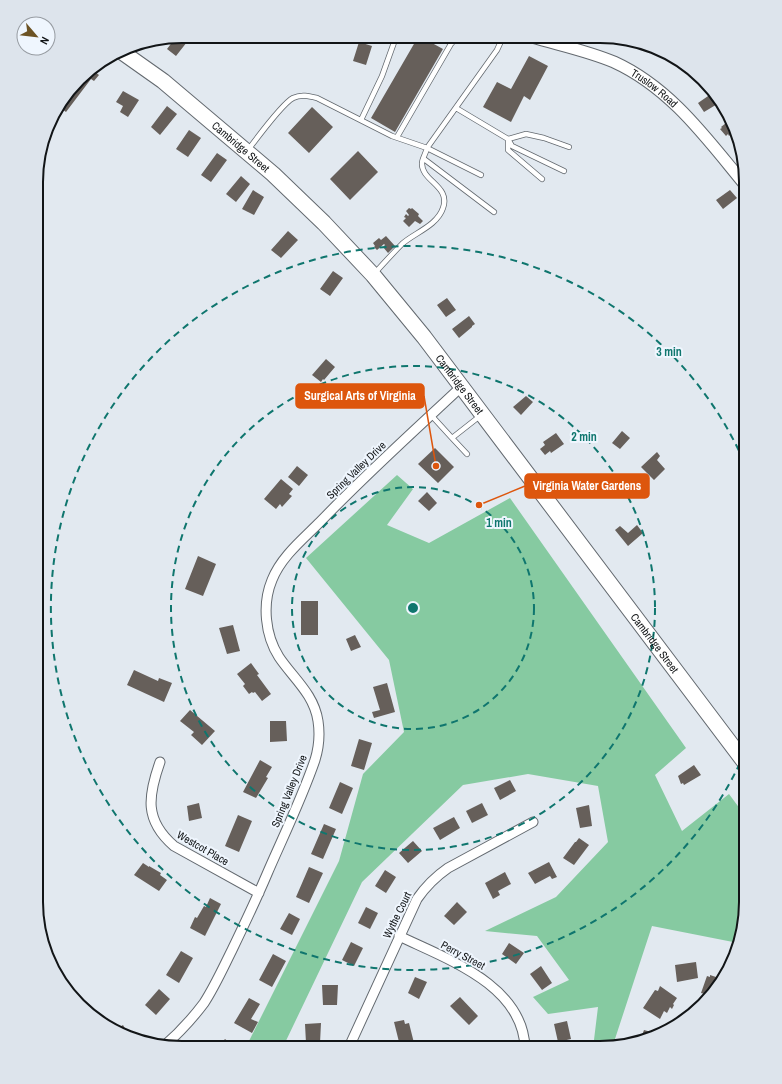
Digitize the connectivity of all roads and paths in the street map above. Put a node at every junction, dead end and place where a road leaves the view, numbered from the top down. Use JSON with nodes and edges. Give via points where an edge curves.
{"nodes":[{"id":1,"x":394,"y":43,"type":"edge"},
{"id":2,"x":452,"y":43,"type":"edge"},
{"id":3,"x":500,"y":43,"type":"edge"},
{"id":4,"x":553,"y":43,"type":"edge"},
{"id":5,"x":126,"y":55,"type":"edge"},
{"id":6,"x":456,"y":108,"type":"junction"},
{"id":7,"x":361,"y":120,"type":"junction"},
{"id":8,"x":397,"y":137,"type":"junction"},
{"id":9,"x":508,"y":139,"type":"junction"},
{"id":10,"x":569,"y":147,"type":"dead end"},
{"id":11,"x":427,"y":148,"type":"junction"},
{"id":12,"x":246,"y":151,"type":"junction"},
{"id":13,"x":424,"y":159,"type":"junction"},
{"id":14,"x":564,"y":171,"type":"dead end"},
{"id":15,"x":481,"y":175,"type":"dead end"},
{"id":16,"x":739,"y":178,"type":"edge"},
{"id":17,"x":542,"y":179,"type":"dead end"},
{"id":18,"x":494,"y":212,"type":"dead end"},
{"id":19,"x":373,"y":275,"type":"junction"},
{"id":20,"x":461,"y":386,"type":"junction"},
{"id":21,"x":431,"y":415,"type":"junction"},
{"id":22,"x":482,"y":415,"type":"junction"},
{"id":23,"x":452,"y":438,"type":"junction"},
{"id":24,"x":467,"y":454,"type":"dead end"},
{"id":25,"x":739,"y":755,"type":"edge"},
{"id":26,"x":160,"y":762,"type":"dead end"},
{"id":27,"x":533,"y":822,"type":"dead end"},
{"id":28,"x":259,"y":893,"type":"junction"},
{"id":29,"x":399,"y":936,"type":"junction"},
{"id":30,"x":170,"y":1040,"type":"edge"},
{"id":31,"x":352,"y":1041,"type":"edge"},
{"id":32,"x":525,"y":1041,"type":"edge"}],
"edges":[{"from":1,"to":7,"type":"lane","via":[[382,76]]},
{"from":2,"to":8,"type":"lane"},
{"from":3,"to":6,"type":"lane"},
{"from":4,"to":16,"type":"street","name":"Truslow Road","via":[[614,62],[649,82],[682,111]]},
{"from":5,"to":12,"type":"main road","name":"Cambridge Street","via":[[162,81]]},
{"from":6,"to":9,"type":"lane"},
{"from":6,"to":11,"type":"lane"},
{"from":7,"to":8,"type":"lane"},
{"from":7,"to":12,"type":"lane","via":[[318,98],[302,96],[289,101]]},
{"from":8,"to":11,"type":"lane"},
{"from":9,"to":10,"type":"lane","via":[[526,134]]},
{"from":9,"to":14,"type":"lane","via":[[512,146]]},
{"from":9,"to":17,"type":"lane","via":[[508,150]]},
{"from":11,"to":13,"type":"lane"},
{"from":11,"to":15,"type":"lane"},
{"from":12,"to":19,"type":"main road","name":"Cambridge Street","via":[[324,223]]},
{"from":13,"to":18,"type":"lane"},
{"from":13,"to":19,"type":"lane","via":[[424,172],[440,189],[444,198],[443,209],[435,221],[403,243]]},
{"from":19,"to":20,"type":"main road","name":"Cambridge Street"},
{"from":20,"to":21,"type":"street","name":"Spring Valley Drive"},
{"from":20,"to":22,"type":"main road","name":"Cambridge Street"},
{"from":21,"to":23,"type":"lane"},
{"from":21,"to":28,"type":"street","name":"Spring Valley Drive","via":[[286,556],[272,581],[266,609],[271,640],[280,658],[308,692],[318,718],[320,732],[316,759]]},
{"from":22,"to":23,"type":"lane"},
{"from":22,"to":25,"type":"main road","name":"Cambridge Street"},
{"from":23,"to":24,"type":"lane"},
{"from":26,"to":28,"type":"street","name":"Westcot Place","via":[[150,805],[153,819],[165,839]]},
{"from":27,"to":29,"type":"street","name":"Wythe Court","via":[[436,876],[417,899]]},
{"from":28,"to":30,"type":"street","name":"Spring Valley Drive","via":[[216,983],[188,1022]]},
{"from":29,"to":31,"type":"street","name":"Wythe Court"},
{"from":29,"to":32,"type":"street","name":"Perry Street","via":[[467,969],[501,994],[516,1016]]}]}
